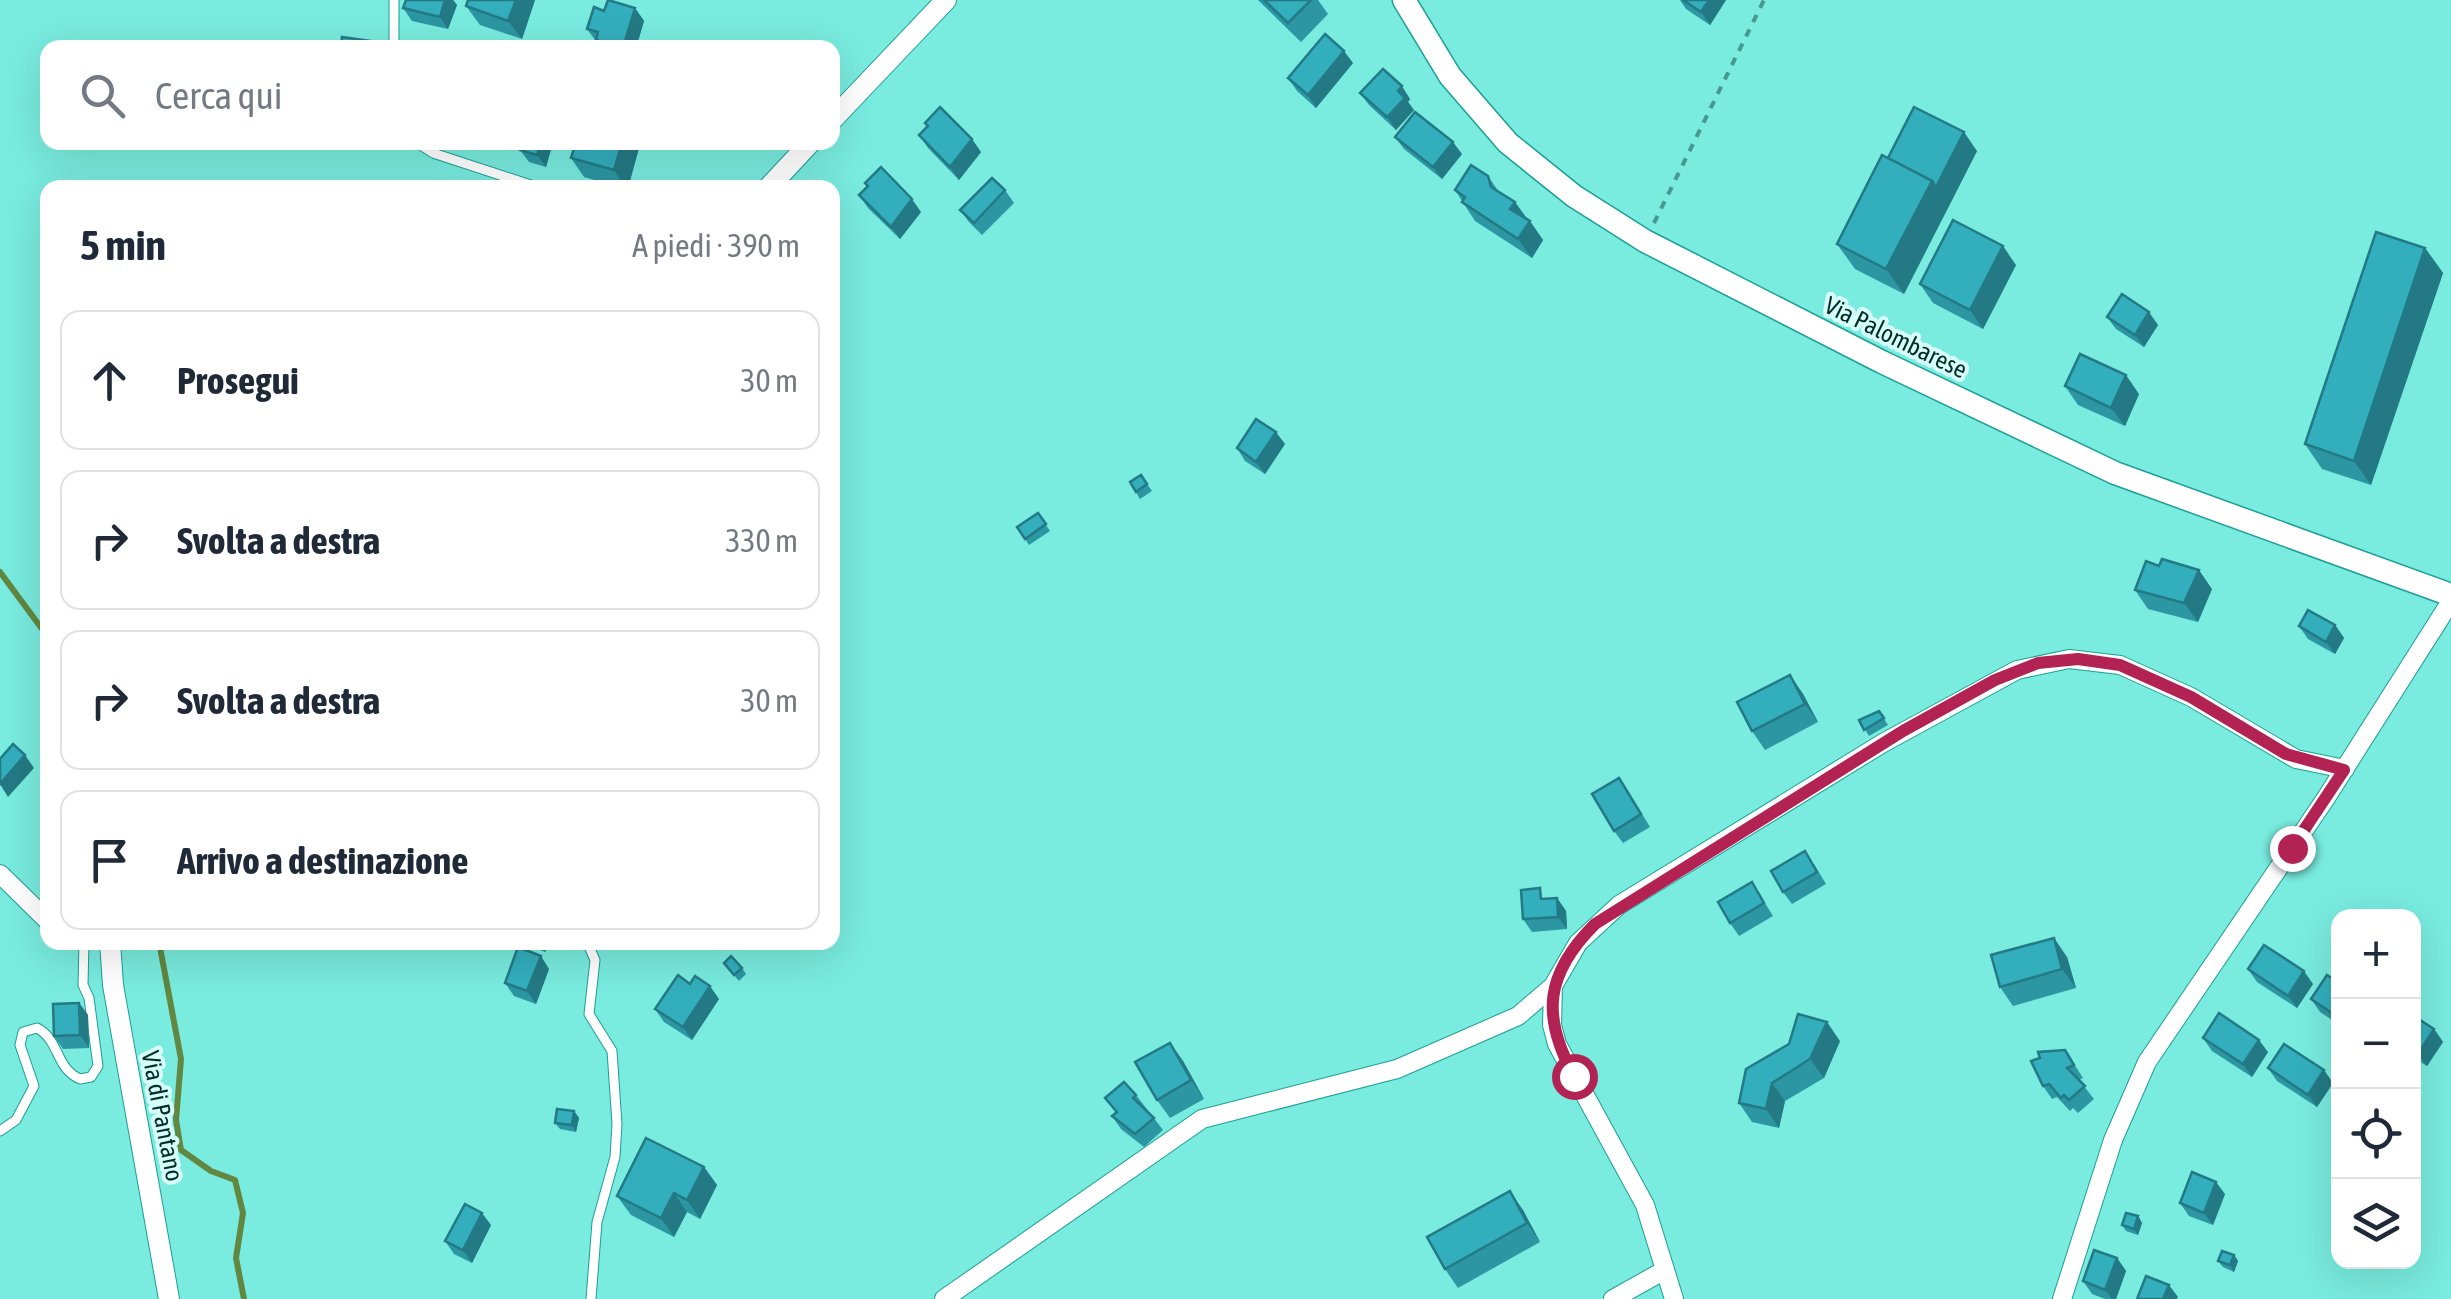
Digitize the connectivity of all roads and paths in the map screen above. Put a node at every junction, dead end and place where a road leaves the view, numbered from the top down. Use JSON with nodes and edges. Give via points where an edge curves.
{"nodes":[{"id":1,"x":394,"y":0,"type":"edge"},
{"id":2,"x":946,"y":0,"type":"edge"},
{"id":3,"x":1404,"y":0,"type":"edge"},
{"id":4,"x":1764,"y":0,"type":"edge"},
{"id":5,"x":394,"y":40,"type":"edge"},
{"id":6,"x":840,"y":112,"type":"edge"},
{"id":7,"x":429,"y":150,"type":"edge"},
{"id":8,"x":804,"y":150,"type":"edge"},
{"id":9,"x":516,"y":180,"type":"edge"},
{"id":10,"x":775,"y":180,"type":"edge"},
{"id":11,"x":1646,"y":241,"type":"junction"},
{"id":12,"x":2451,"y":598,"type":"edge"},
{"id":13,"x":2344,"y":770,"type":"junction"},
{"id":14,"x":0,"y":874,"type":"edge"},
{"id":15,"x":40,"y":913,"type":"edge"},
{"id":16,"x":84,"y":950,"type":"edge"},
{"id":17,"x":111,"y":950,"type":"edge"},
{"id":18,"x":591,"y":950,"type":"edge"},
{"id":19,"x":1554,"y":986,"type":"junction"},
{"id":20,"x":0,"y":1131,"type":"edge"},
{"id":21,"x":1665,"y":1270,"type":"junction"},
{"id":22,"x":169,"y":1299,"type":"edge"},
{"id":23,"x":590,"y":1299,"type":"edge"},
{"id":24,"x":944,"y":1299,"type":"edge"},
{"id":25,"x":1613,"y":1299,"type":"edge"},
{"id":26,"x":1674,"y":1299,"type":"edge"},
{"id":27,"x":2062,"y":1299,"type":"edge"}],
"edges":[{"from":1,"to":5,"type":"lane"},
{"from":2,"to":6,"type":"street"},
{"from":3,"to":11,"type":"main road","name":"Via Palombarese","via":[[1450,76],[1508,143]]},
{"from":4,"to":11,"type":"path"},
{"from":7,"to":9,"type":"lane"},
{"from":8,"to":10,"type":"street"},
{"from":11,"to":12,"type":"main road","name":"Via Palombarese","via":[[2115,473]]},
{"from":12,"to":13,"type":"street"},
{"from":13,"to":19,"type":"street","via":[[2286,754],[2191,697],[2120,665],[2038,663],[1903,731],[1627,900],[1578,942]]},
{"from":13,"to":27,"type":"street","via":[[2141,1074]]},
{"from":14,"to":15,"type":"street"},
{"from":16,"to":20,"type":"lane","via":[[82,985],[98,1066],[91,1077],[69,1074],[46,1033],[22,1032],[34,1086],[16,1120]]},
{"from":17,"to":22,"type":"street","name":"Via di Pantano"},
{"from":18,"to":23,"type":"lane","via":[[588,1014],[612,1051],[617,1124]]},
{"from":19,"to":21,"type":"street","via":[[1557,1044],[1645,1205]]},
{"from":19,"to":24,"type":"street","via":[[1518,1016],[1420,1060],[1195,1123]]},
{"from":21,"to":25,"type":"street"},
{"from":21,"to":26,"type":"street"}]}
